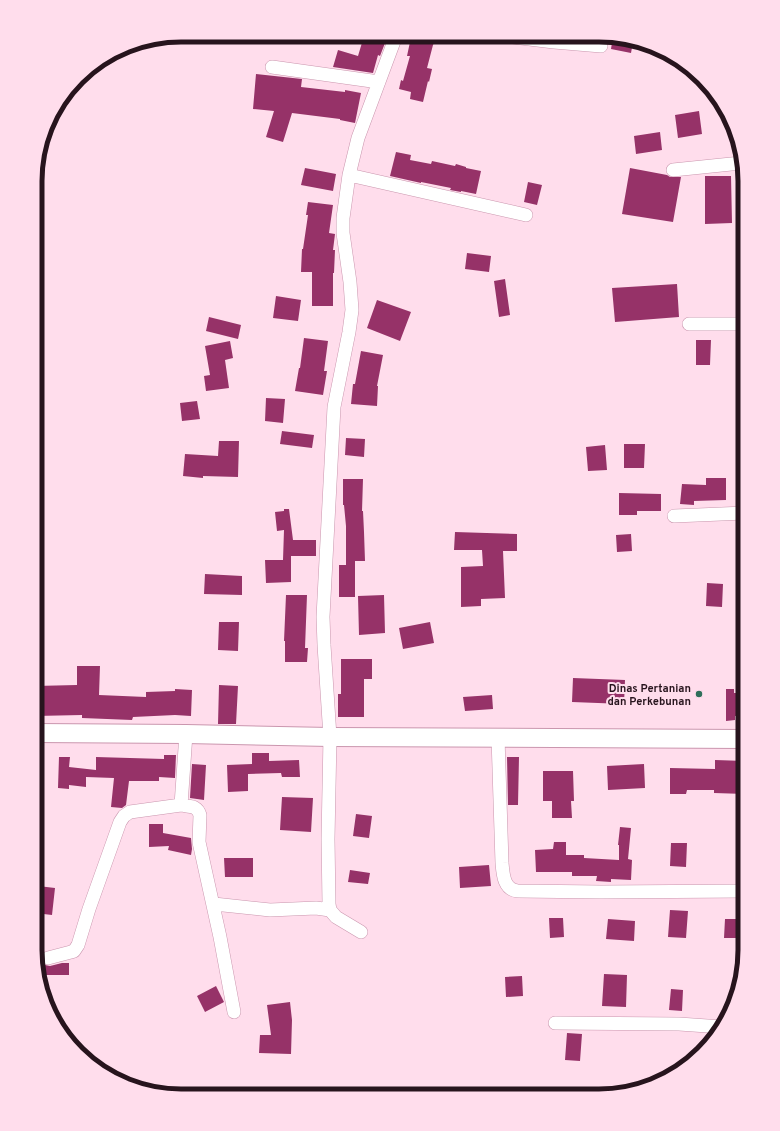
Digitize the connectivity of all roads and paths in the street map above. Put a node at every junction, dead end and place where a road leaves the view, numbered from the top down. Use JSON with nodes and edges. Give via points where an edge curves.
{"nodes":[{"id":1,"x":394,"y":42,"type":"edge"},
{"id":2,"x":554,"y":42,"type":"edge"},
{"id":3,"x":602,"y":46,"type":"dead end"},
{"id":4,"x":272,"y":67,"type":"dead end"},
{"id":5,"x":379,"y":82,"type":"junction"},
{"id":6,"x":737,"y":163,"type":"edge"},
{"id":7,"x":672,"y":170,"type":"dead end"},
{"id":8,"x":349,"y":175,"type":"junction"},
{"id":9,"x":526,"y":215,"type":"dead end"},
{"id":10,"x":689,"y":324,"type":"dead end"},
{"id":11,"x":738,"y":324,"type":"edge"},
{"id":12,"x":738,"y":513,"type":"edge"},
{"id":13,"x":674,"y":516,"type":"dead end"},
{"id":14,"x":42,"y":733,"type":"edge"},
{"id":15,"x":186,"y":734,"type":"junction"},
{"id":16,"x":330,"y":737,"type":"junction"},
{"id":17,"x":498,"y":737,"type":"junction"},
{"id":18,"x":738,"y":739,"type":"edge"},
{"id":19,"x":181,"y":805,"type":"junction"},
{"id":20,"x":738,"y":891,"type":"edge"},
{"id":21,"x":214,"y":904,"type":"junction"},
{"id":22,"x":330,"y":910,"type":"junction"},
{"id":23,"x":361,"y":932,"type":"dead end"},
{"id":24,"x":48,"y":958,"type":"dead end"},
{"id":25,"x":234,"y":1012,"type":"dead end"},
{"id":26,"x":555,"y":1023,"type":"dead end"},
{"id":27,"x":715,"y":1027,"type":"edge"}],
"edges":[{"from":1,"to":5,"type":"street"},
{"from":2,"to":3,"type":"street"},
{"from":4,"to":5,"type":"street"},
{"from":5,"to":8,"type":"street","via":[[358,138]]},
{"from":6,"to":7,"type":"street"},
{"from":8,"to":9,"type":"street"},
{"from":8,"to":16,"type":"street","via":[[343,225],[352,310],[334,407],[323,617]]},
{"from":10,"to":11,"type":"street"},
{"from":12,"to":13,"type":"street"},
{"from":14,"to":15,"type":"highway"},
{"from":15,"to":16,"type":"highway"},
{"from":15,"to":19,"type":"street"},
{"from":16,"to":17,"type":"highway"},
{"from":16,"to":22,"type":"street"},
{"from":17,"to":18,"type":"highway"},
{"from":17,"to":20,"type":"street","via":[[502,863],[506,885],[511,890]]},
{"from":19,"to":21,"type":"street","via":[[195,807],[199,811],[199,842]]},
{"from":19,"to":24,"type":"street","via":[[130,812],[124,816],[78,944],[72,952]]},
{"from":21,"to":22,"type":"street","via":[[270,910]]},
{"from":21,"to":25,"type":"street"},
{"from":22,"to":23,"type":"street","via":[[336,917]]},
{"from":26,"to":27,"type":"street"}]}
